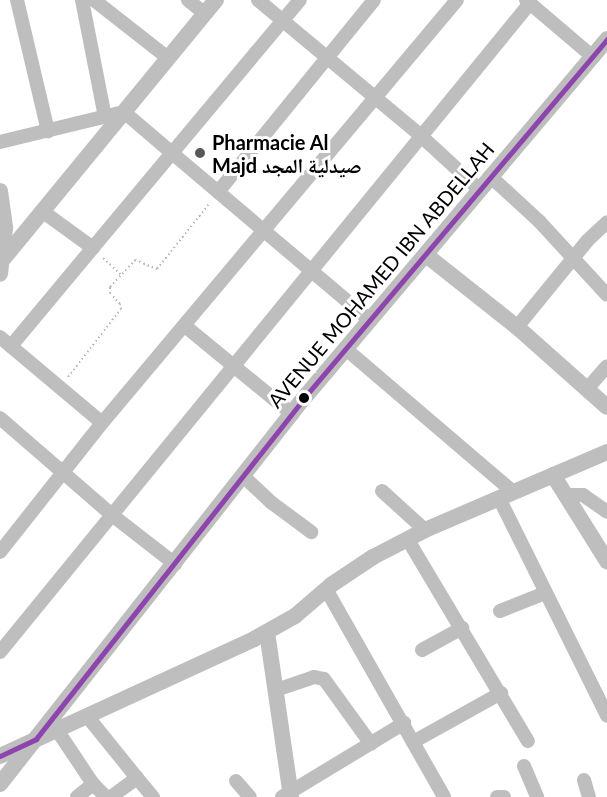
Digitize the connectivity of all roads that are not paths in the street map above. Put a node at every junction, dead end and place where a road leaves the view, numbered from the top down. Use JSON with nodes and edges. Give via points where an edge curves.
{"nodes":[{"id":1,"x":17,"y":0,"type":"edge"},
{"id":2,"x":82,"y":0,"type":"edge"},
{"id":3,"x":94,"y":0,"type":"edge"},
{"id":4,"x":188,"y":0,"type":"edge"},
{"id":5,"x":216,"y":0,"type":"edge"},
{"id":6,"x":258,"y":0,"type":"edge"},
{"id":7,"x":300,"y":0,"type":"edge"},
{"id":8,"x":374,"y":0,"type":"edge"},
{"id":9,"x":452,"y":2,"type":"edge"},
{"id":10,"x":528,"y":2,"type":"edge"},
{"id":11,"x":205,"y":14,"type":"junction"},
{"id":12,"x":283,"y":21,"type":"junction"},
{"id":13,"x":607,"y":39,"type":"edge"},
{"id":14,"x":328,"y":57,"type":"junction"},
{"id":15,"x":593,"y":57,"type":"junction"},
{"id":16,"x":168,"y":58,"type":"junction"},
{"id":17,"x":374,"y":97,"type":"junction"},
{"id":18,"x":124,"y":112,"type":"junction"},
{"id":19,"x":105,"y":117,"type":"junction"},
{"id":20,"x":48,"y":131,"type":"junction"},
{"id":21,"x":422,"y":135,"type":"junction"},
{"id":22,"x":0,"y":142,"type":"edge"},
{"id":23,"x":172,"y":153,"type":"junction"},
{"id":24,"x":485,"y":183,"type":"junction"},
{"id":25,"x":0,"y":191,"type":"edge"},
{"id":26,"x":218,"y":192,"type":"junction"},
{"id":27,"x":42,"y":211,"type":"junction"},
{"id":28,"x":607,"y":222,"type":"edge"},
{"id":29,"x":2,"y":227,"type":"edge"},
{"id":30,"x":264,"y":231,"type":"junction"},
{"id":31,"x":93,"y":248,"type":"junction"},
{"id":32,"x":426,"y":255,"type":"junction"},
{"id":33,"x":574,"y":258,"type":"junction"},
{"id":34,"x":2,"y":266,"type":"edge"},
{"id":35,"x":311,"y":271,"type":"junction"},
{"id":36,"x":607,"y":295,"type":"edge"},
{"id":37,"x":371,"y":321,"type":"junction"},
{"id":38,"x":185,"y":326,"type":"junction"},
{"id":39,"x":516,"y":327,"type":"junction"},
{"id":40,"x":5,"y":342,"type":"edge"},
{"id":41,"x":347,"y":350,"type":"junction"},
{"id":42,"x":607,"y":366,"type":"edge"},
{"id":43,"x":234,"y":367,"type":"junction"},
{"id":44,"x":587,"y":389,"type":"junction"},
{"id":45,"x":607,"y":407,"type":"edge"},
{"id":46,"x":292,"y":414,"type":"junction"},
{"id":47,"x":0,"y":418,"type":"edge"},
{"id":48,"x":102,"y":423,"type":"junction"},
{"id":49,"x":607,"y":452,"type":"edge"},
{"id":50,"x":63,"y":473,"type":"junction"},
{"id":51,"x":553,"y":475,"type":"junction"},
{"id":52,"x":243,"y":476,"type":"junction"},
{"id":53,"x":382,"y":491,"type":"dead end"},
{"id":54,"x":506,"y":495,"type":"junction"},
{"id":55,"x":565,"y":495,"type":"junction"},
{"id":56,"x":607,"y":512,"type":"edge"},
{"id":57,"x":112,"y":515,"type":"junction"},
{"id":58,"x":425,"y":530,"type":"junction"},
{"id":59,"x":311,"y":532,"type":"dead end"},
{"id":60,"x":408,"y":540,"type":"junction"},
{"id":61,"x":0,"y":552,"type":"edge"},
{"id":62,"x":607,"y":561,"type":"edge"},
{"id":63,"x":175,"y":564,"type":"junction"},
{"id":64,"x":326,"y":589,"type":"junction"},
{"id":65,"x":545,"y":593,"type":"junction"},
{"id":66,"x":501,"y":611,"type":"dead end"},
{"id":67,"x":462,"y":628,"type":"junction"},
{"id":68,"x":267,"y":632,"type":"junction"},
{"id":69,"x":422,"y":650,"type":"dead end"},
{"id":70,"x":0,"y":652,"type":"edge"},
{"id":71,"x":276,"y":690,"type":"junction"},
{"id":72,"x":501,"y":693,"type":"junction"},
{"id":73,"x":87,"y":716,"type":"junction"},
{"id":74,"x":607,"y":716,"type":"edge"},
{"id":75,"x":404,"y":723,"type":"junction"},
{"id":76,"x":57,"y":730,"type":"junction"},
{"id":77,"x":36,"y":740,"type":"junction"},
{"id":78,"x":528,"y":741,"type":"dead end"},
{"id":79,"x":413,"y":742,"type":"junction"},
{"id":80,"x":371,"y":744,"type":"junction"},
{"id":81,"x":0,"y":756,"type":"edge"},
{"id":82,"x":524,"y":766,"type":"dead end"},
{"id":83,"x":137,"y":778,"type":"junction"},
{"id":84,"x":584,"y":780,"type":"dead end"},
{"id":85,"x":236,"y":781,"type":"dead end"},
{"id":86,"x":0,"y":784,"type":"edge"},
{"id":87,"x":93,"y":784,"type":"junction"},
{"id":88,"x":288,"y":795,"type":"edge"},
{"id":89,"x":77,"y":797,"type":"edge"},
{"id":90,"x":109,"y":797,"type":"edge"},
{"id":91,"x":153,"y":797,"type":"edge"},
{"id":92,"x":250,"y":797,"type":"edge"},
{"id":93,"x":444,"y":797,"type":"edge"},
{"id":94,"x":497,"y":797,"type":"edge"},
{"id":95,"x":504,"y":797,"type":"edge"},
{"id":96,"x":537,"y":797,"type":"edge"},
{"id":97,"x":589,"y":797,"type":"edge"}],
"edges":[{"from":1,"to":20,"type":"street"},
{"from":2,"to":19,"type":"street"},
{"from":3,"to":16,"type":"street"},
{"from":4,"to":11,"type":"street"},
{"from":5,"to":11,"type":"street"},
{"from":6,"to":12,"type":"street"},
{"from":7,"to":12,"type":"street"},
{"from":8,"to":14,"type":"street"},
{"from":9,"to":17,"type":"street"},
{"from":10,"to":15,"type":"street"},
{"from":10,"to":21,"type":"street"},
{"from":11,"to":16,"type":"street"},
{"from":12,"to":14,"type":"street"},
{"from":12,"to":23,"type":"street"},
{"from":13,"to":15,"type":"street","name":"AVENUE MOHAMED IBN ABDELLAH"},
{"from":14,"to":17,"type":"street"},
{"from":14,"to":26,"type":"street"},
{"from":15,"to":24,"type":"street","name":"AVENUE MOHAMED IBN ABDELLAH"},
{"from":16,"to":18,"type":"street"},
{"from":17,"to":21,"type":"street"},
{"from":17,"to":30,"type":"street"},
{"from":18,"to":19,"type":"street"},
{"from":18,"to":23,"type":"street"},
{"from":18,"to":27,"type":"street"},
{"from":19,"to":20,"type":"street"},
{"from":20,"to":22,"type":"street"},
{"from":21,"to":24,"type":"street"},
{"from":21,"to":35,"type":"street"},
{"from":23,"to":26,"type":"street"},
{"from":23,"to":31,"type":"street"},
{"from":24,"to":32,"type":"street","name":"AVENUE MOHAMED IBN ABDELLAH"},
{"from":24,"to":33,"type":"street"},
{"from":25,"to":29,"type":"street"},
{"from":26,"to":30,"type":"street"},
{"from":27,"to":31,"type":"street"},
{"from":27,"to":34,"type":"street"},
{"from":28,"to":33,"type":"street"},
{"from":29,"to":34,"type":"street"},
{"from":30,"to":35,"type":"street"},
{"from":30,"to":38,"type":"street"},
{"from":31,"to":40,"type":"street"},
{"from":32,"to":37,"type":"street","name":"AVENUE MOHAMED IBN ABDELLAH"},
{"from":32,"to":39,"type":"street"},
{"from":33,"to":36,"type":"street"},
{"from":33,"to":39,"type":"street"},
{"from":35,"to":37,"type":"street"},
{"from":35,"to":43,"type":"street"},
{"from":37,"to":41,"type":"street","name":"AVENUE MOHAMED IBN ABDELLAH"},
{"from":38,"to":43,"type":"street"},
{"from":38,"to":48,"type":"street"},
{"from":39,"to":44,"type":"street"},
{"from":40,"to":48,"type":"street"},
{"from":41,"to":46,"type":"street","name":"AVENUE MOHAMED IBN ABDELLAH"},
{"from":41,"to":54,"type":"street"},
{"from":42,"to":44,"type":"street"},
{"from":43,"to":46,"type":"street"},
{"from":43,"to":57,"type":"street"},
{"from":44,"to":45,"type":"street"},
{"from":46,"to":52,"type":"street","name":"AVENUE MOHAMED IBN ABDELLAH"},
{"from":47,"to":50,"type":"street"},
{"from":48,"to":50,"type":"street"},
{"from":49,"to":51,"type":"street"},
{"from":50,"to":57,"type":"street"},
{"from":50,"to":61,"type":"street"},
{"from":51,"to":54,"type":"street"},
{"from":51,"to":55,"type":"street"},
{"from":52,"to":59,"type":"street"},
{"from":52,"to":63,"type":"street","name":"AVENUE MOHAMED IBN ABDELLAH"},
{"from":53,"to":58,"type":"street"},
{"from":54,"to":58,"type":"street"},
{"from":54,"to":65,"type":"street"},
{"from":55,"to":56,"type":"street","via":[[583,495]]},
{"from":55,"to":62,"type":"street"},
{"from":57,"to":63,"type":"street"},
{"from":57,"to":70,"type":"street"},
{"from":58,"to":60,"type":"street"},
{"from":60,"to":64,"type":"street","via":[[373,557]]},
{"from":60,"to":67,"type":"street"},
{"from":63,"to":77,"type":"street","name":"AVENUE MOHAMED IBN ABDELLAH"},
{"from":64,"to":68,"type":"street"},
{"from":64,"to":75,"type":"street"},
{"from":65,"to":66,"type":"street"},
{"from":65,"to":74,"type":"street"},
{"from":67,"to":69,"type":"street"},
{"from":67,"to":72,"type":"street"},
{"from":68,"to":71,"type":"street"},
{"from":68,"to":73,"type":"street"},
{"from":71,"to":80,"type":"street","via":[[315,677],[324,679]]},
{"from":71,"to":88,"type":"street"},
{"from":72,"to":78,"type":"street"},
{"from":72,"to":79,"type":"street"},
{"from":73,"to":76,"type":"street"},
{"from":73,"to":83,"type":"street"},
{"from":75,"to":79,"type":"street"},
{"from":75,"to":80,"type":"street"},
{"from":76,"to":77,"type":"street"},
{"from":76,"to":87,"type":"street"},
{"from":77,"to":81,"type":"street"},
{"from":77,"to":86,"type":"street","name":"AVENUE MOHAMED IBN ABDELLAH"},
{"from":79,"to":93,"type":"street"},
{"from":80,"to":88,"type":"street"},
{"from":82,"to":96,"type":"street"},
{"from":83,"to":90,"type":"street"},
{"from":83,"to":91,"type":"street"},
{"from":84,"to":97,"type":"street"},
{"from":85,"to":92,"type":"street"},
{"from":87,"to":89,"type":"street"},
{"from":87,"to":90,"type":"street"},
{"from":94,"to":95,"type":"street"}]}
